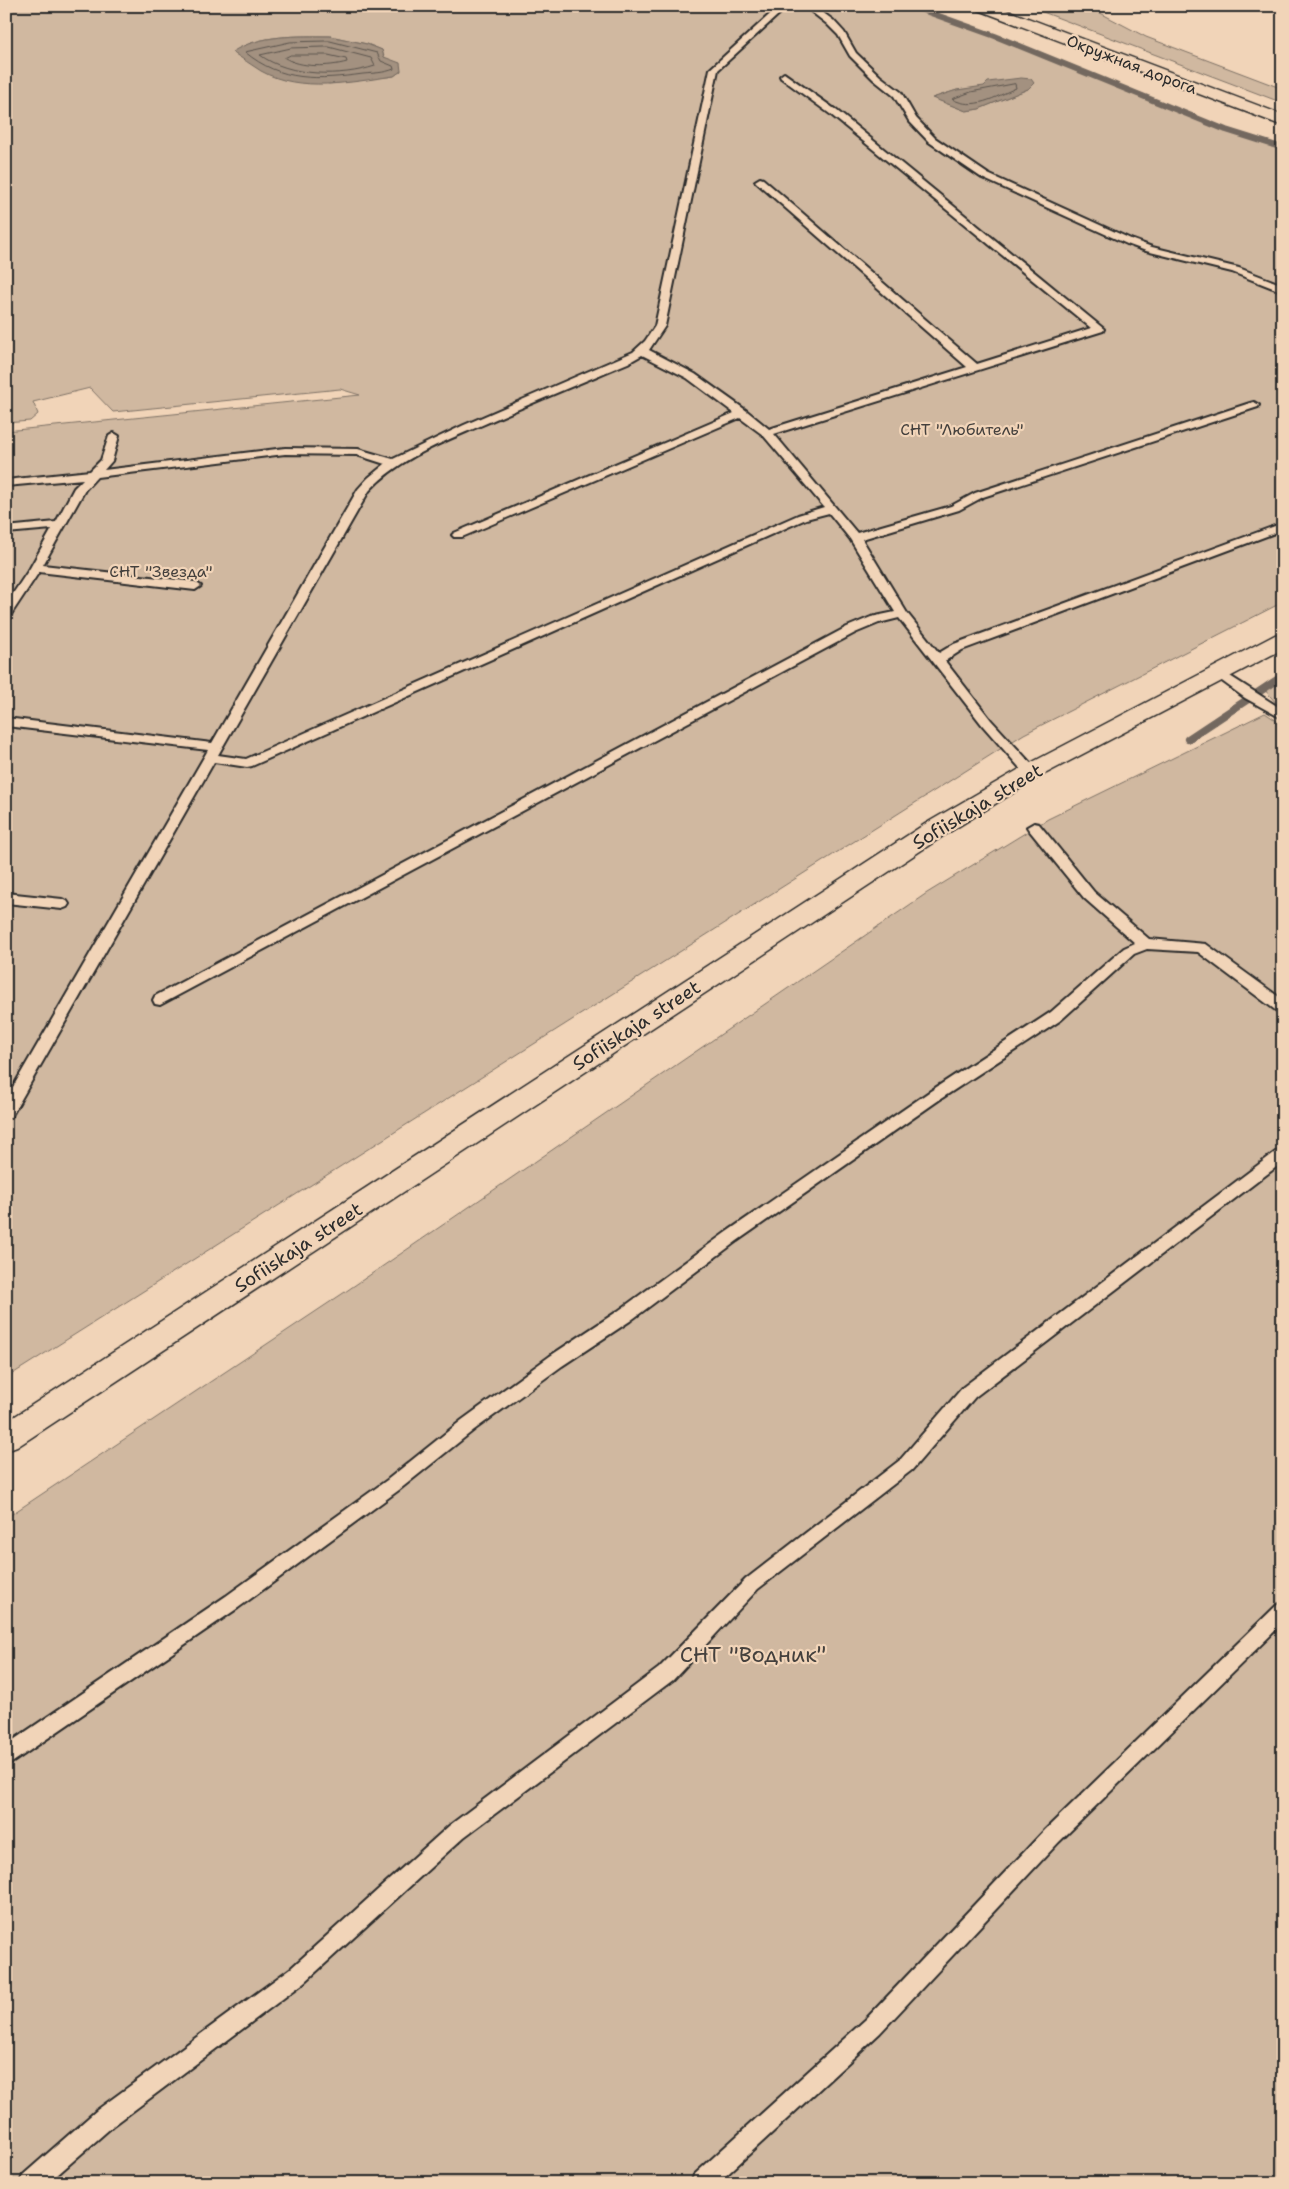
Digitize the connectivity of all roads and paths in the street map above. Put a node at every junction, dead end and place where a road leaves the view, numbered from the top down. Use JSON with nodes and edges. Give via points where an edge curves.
{"nodes":[{"id":1,"x":784,"y":6,"type":"edge"},
{"id":2,"x":808,"y":6,"type":"edge"},
{"id":3,"x":981,"y":6,"type":"edge"},
{"id":4,"x":784,"y":76,"type":"dead end"},
{"id":5,"x":1283,"y":121,"type":"edge"},
{"id":6,"x":760,"y":181,"type":"dead end"},
{"id":7,"x":1283,"y":289,"type":"edge"},
{"id":8,"x":643,"y":351,"type":"junction"},
{"id":9,"x":976,"y":369,"type":"junction"},
{"id":10,"x":1254,"y":405,"type":"dead end"},
{"id":11,"x":743,"y":413,"type":"junction"},
{"id":12,"x":767,"y":433,"type":"junction"},
{"id":13,"x":114,"y":436,"type":"dead end"},
{"id":14,"x":393,"y":463,"type":"junction"},
{"id":15,"x":96,"y":474,"type":"junction"},
{"id":16,"x":6,"y":483,"type":"edge"},
{"id":17,"x":831,"y":509,"type":"junction"},
{"id":18,"x":60,"y":524,"type":"junction"},
{"id":19,"x":1283,"y":526,"type":"edge"},
{"id":20,"x":6,"y":530,"type":"edge"},
{"id":21,"x":458,"y":535,"type":"dead end"},
{"id":22,"x":855,"y":537,"type":"junction"},
{"id":23,"x":36,"y":568,"type":"junction"},
{"id":24,"x":195,"y":586,"type":"dead end"},
{"id":25,"x":6,"y":613,"type":"edge"},
{"id":26,"x":902,"y":614,"type":"junction"},
{"id":27,"x":1283,"y":640,"type":"edge"},
{"id":28,"x":937,"y":660,"type":"junction"},
{"id":29,"x":1219,"y":673,"type":"junction"},
{"id":30,"x":1283,"y":715,"type":"edge"},
{"id":31,"x":6,"y":722,"type":"edge"},
{"id":32,"x":213,"y":752,"type":"junction"},
{"id":33,"x":1031,"y":772,"type":"junction"},
{"id":34,"x":1034,"y":827,"type":"dead end"},
{"id":35,"x":6,"y":898,"type":"edge"},
{"id":36,"x":62,"y":904,"type":"dead end"},
{"id":37,"x":1145,"y":944,"type":"junction"},
{"id":38,"x":160,"y":1000,"type":"dead end"},
{"id":39,"x":1283,"y":1008,"type":"edge"},
{"id":40,"x":6,"y":1113,"type":"edge"},
{"id":41,"x":1283,"y":1154,"type":"edge"},
{"id":42,"x":6,"y":1438,"type":"edge"},
{"id":43,"x":1283,"y":1611,"type":"edge"},
{"id":44,"x":6,"y":1756,"type":"edge"},
{"id":45,"x":31,"y":2183,"type":"edge"},
{"id":46,"x":702,"y":2183,"type":"edge"}],
"edges":[{"from":1,"to":8,"type":"lane","via":[[714,70],[660,326]]},
{"from":2,"to":7,"type":"lane","via":[[830,22],[853,54],[898,94],[912,119],[932,140],[985,176],[1130,242],[1235,270]]},
{"from":3,"to":5,"type":"main road","name":"Окружная дорога"},
{"from":4,"to":9,"type":"lane","via":[[833,112],[1099,329]]},
{"from":6,"to":9,"type":"lane"},
{"from":8,"to":11,"type":"lane","via":[[691,376]]},
{"from":8,"to":14,"type":"lane"},
{"from":9,"to":12,"type":"lane"},
{"from":10,"to":22,"type":"lane","via":[[978,496],[955,508]]},
{"from":11,"to":12,"type":"lane"},
{"from":11,"to":21,"type":"lane"},
{"from":12,"to":17,"type":"lane"},
{"from":13,"to":15,"type":"lane","via":[[106,461]]},
{"from":14,"to":15,"type":"lane","via":[[358,452],[311,450]]},
{"from":14,"to":32,"type":"lane","via":[[374,475],[364,489]]},
{"from":15,"to":16,"type":"lane"},
{"from":15,"to":18,"type":"lane","via":[[80,488]]},
{"from":17,"to":22,"type":"lane"},
{"from":17,"to":32,"type":"lane","via":[[802,517],[247,763]]},
{"from":18,"to":20,"type":"lane"},
{"from":18,"to":23,"type":"lane"},
{"from":19,"to":28,"type":"lane","via":[[958,647]]},
{"from":22,"to":26,"type":"lane"},
{"from":23,"to":24,"type":"lane"},
{"from":23,"to":25,"type":"lane"},
{"from":26,"to":28,"type":"lane"},
{"from":26,"to":38,"type":"lane","via":[[850,630]]},
{"from":27,"to":29,"type":"main road","name":"Sofiiskaja street"},
{"from":28,"to":33,"type":"lane"},
{"from":29,"to":30,"type":"lane"},
{"from":29,"to":33,"type":"main road","name":"Sofiiskaja street"},
{"from":31,"to":32,"type":"lane"},
{"from":32,"to":40,"type":"lane"},
{"from":33,"to":42,"type":"main road","name":"Sofiiskaja street","via":[[926,835]]},
{"from":34,"to":37,"type":"lane","via":[[1089,895]]},
{"from":35,"to":36,"type":"lane"},
{"from":37,"to":39,"type":"lane","via":[[1201,947]]},
{"from":37,"to":44,"type":"lane","via":[[1129,951],[1056,1016],[934,1096],[739,1232],[540,1373],[232,1602]]},
{"from":41,"to":45,"type":"lane","via":[[969,1392],[906,1465],[752,1584],[666,1674],[457,1831],[298,1975],[105,2118]]},
{"from":43,"to":46,"type":"lane","via":[[1052,1836],[873,2026]]}]}
